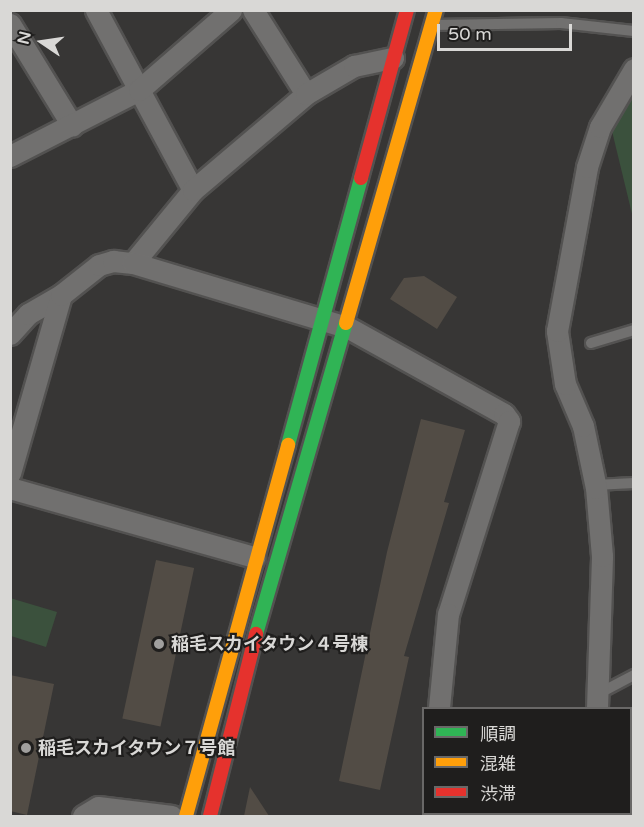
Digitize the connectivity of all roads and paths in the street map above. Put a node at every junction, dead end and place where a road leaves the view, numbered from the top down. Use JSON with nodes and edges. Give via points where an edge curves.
{"nodes":[{"id":1,"x":96,"y":10,"type":"edge"},
{"id":2,"x":231,"y":10,"type":"edge"},
{"id":3,"x":253,"y":10,"type":"edge"},
{"id":4,"x":407,"y":10,"type":"edge"},
{"id":5,"x":436,"y":10,"type":"edge"},
{"id":6,"x":432,"y":25,"type":"junction"},
{"id":7,"x":633,"y":31,"type":"edge"},
{"id":8,"x":14,"y":37,"type":"edge"},
{"id":9,"x":393,"y":58,"type":"junction"},
{"id":10,"x":633,"y":69,"type":"edge"},
{"id":11,"x":139,"y":90,"type":"junction"},
{"id":12,"x":306,"y":94,"type":"junction"},
{"id":13,"x":72,"y":125,"type":"junction"},
{"id":14,"x":10,"y":156,"type":"edge"},
{"id":15,"x":194,"y":190,"type":"junction"},
{"id":16,"x":133,"y":263,"type":"junction"},
{"id":17,"x":61,"y":295,"type":"junction"},
{"id":18,"x":321,"y":319,"type":"junction"},
{"id":19,"x":347,"y":327,"type":"junction"},
{"id":20,"x":633,"y":330,"type":"edge"},
{"id":21,"x":10,"y":334,"type":"edge"},
{"id":22,"x":591,"y":343,"type":"dead end"},
{"id":23,"x":10,"y":473,"type":"edge"},
{"id":24,"x":633,"y":483,"type":"edge"},
{"id":25,"x":595,"y":485,"type":"junction"},
{"id":26,"x":10,"y":488,"type":"edge"},
{"id":27,"x":254,"y":557,"type":"junction"},
{"id":28,"x":633,"y":675,"type":"edge"},
{"id":29,"x":597,"y":701,"type":"edge"},
{"id":30,"x":439,"y":707,"type":"edge"},
{"id":31,"x":83,"y":816,"type":"edge"},
{"id":32,"x":171,"y":816,"type":"edge"},
{"id":33,"x":186,"y":816,"type":"edge"},
{"id":34,"x":210,"y":816,"type":"edge"}],
"edges":[{"from":1,"to":11,"type":"street"},
{"from":2,"to":11,"type":"street"},
{"from":3,"to":12,"type":"street"},
{"from":4,"to":9,"type":"street"},
{"from":5,"to":6,"type":"street"},
{"from":6,"to":7,"type":"lane","via":[[561,22]]},
{"from":6,"to":19,"type":"street"},
{"from":8,"to":13,"type":"street"},
{"from":9,"to":12,"type":"street","via":[[354,66]]},
{"from":9,"to":18,"type":"street"},
{"from":10,"to":25,"type":"street","via":[[600,127],[587,167],[558,306],[559,356],[583,426]]},
{"from":11,"to":13,"type":"street"},
{"from":11,"to":15,"type":"street"},
{"from":12,"to":15,"type":"street"},
{"from":13,"to":14,"type":"street"},
{"from":15,"to":16,"type":"street"},
{"from":16,"to":17,"type":"street","via":[[99,265]]},
{"from":16,"to":18,"type":"street"},
{"from":17,"to":21,"type":"street","via":[[28,314]]},
{"from":17,"to":23,"type":"street"},
{"from":18,"to":19,"type":"street"},
{"from":18,"to":27,"type":"street"},
{"from":19,"to":30,"type":"street","via":[[504,414],[509,421],[447,614]]},
{"from":19,"to":34,"type":"street","via":[[244,674]]},
{"from":20,"to":22,"type":"lane"},
{"from":24,"to":25,"type":"lane"},
{"from":25,"to":29,"type":"street","via":[[602,556]]},
{"from":26,"to":27,"type":"street"},
{"from":27,"to":33,"type":"street"},
{"from":28,"to":29,"type":"lane"},
{"from":31,"to":32,"type":"street","via":[[98,807]]}]}
